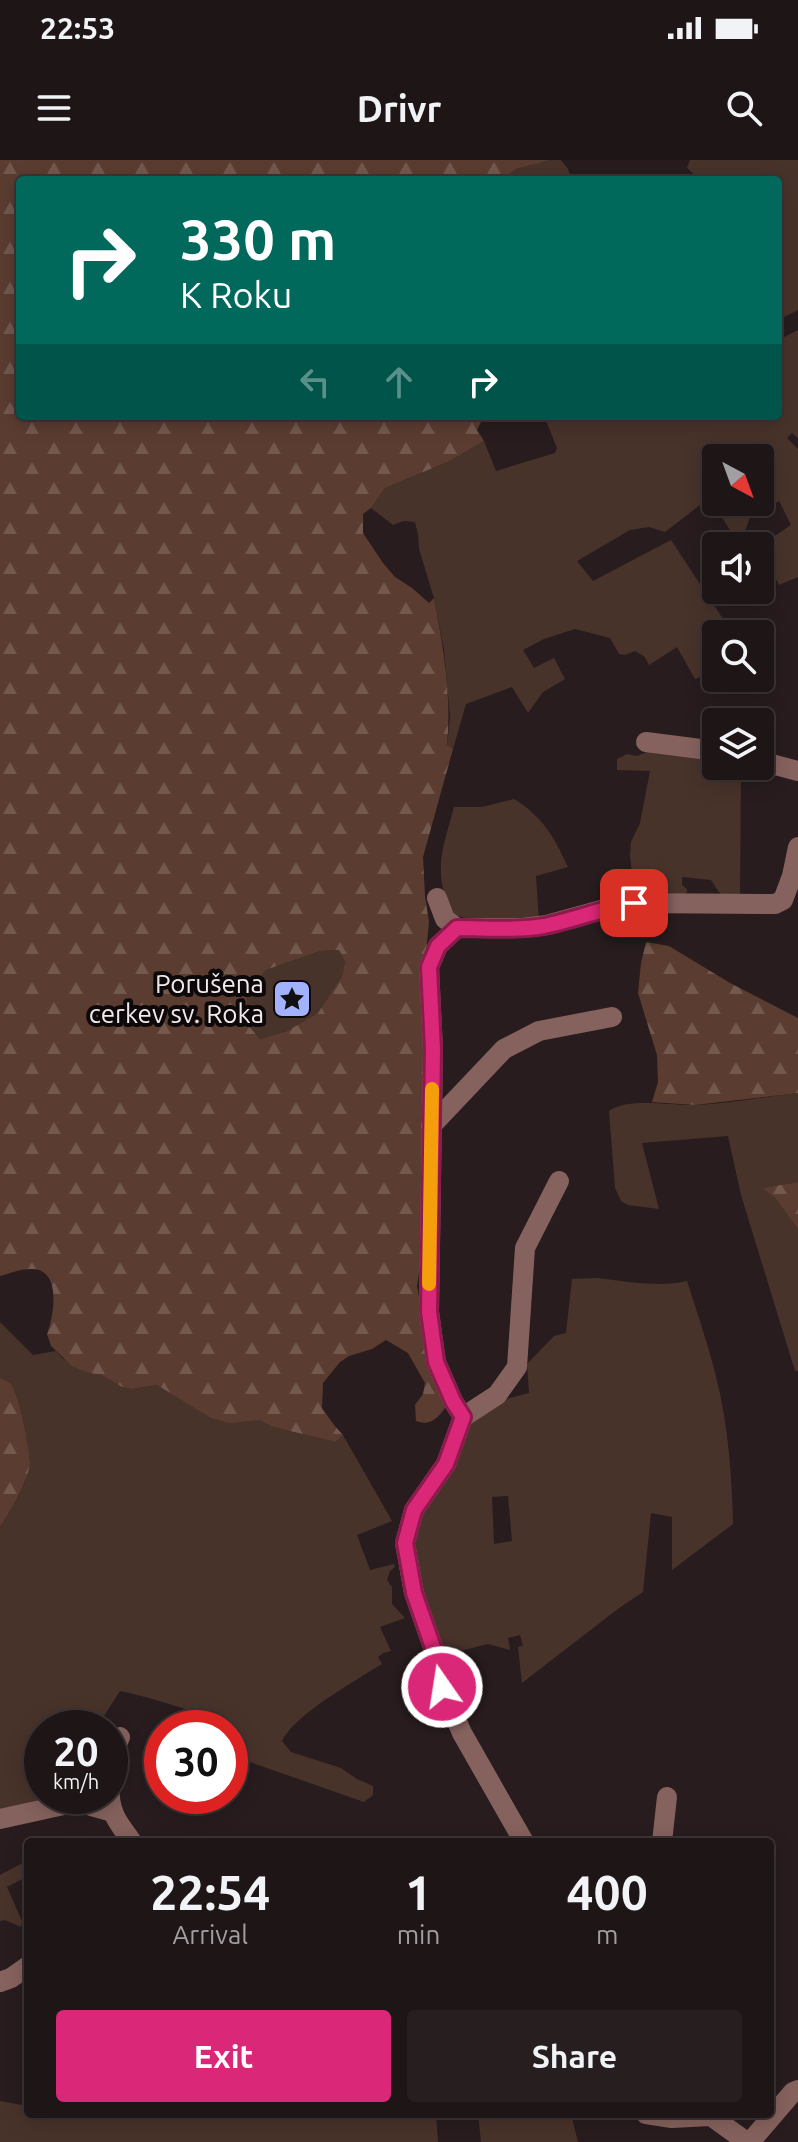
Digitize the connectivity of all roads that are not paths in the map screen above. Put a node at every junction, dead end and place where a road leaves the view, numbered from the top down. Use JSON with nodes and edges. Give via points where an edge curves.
{"nodes":[{"id":1,"x":646,"y":742,"type":"dead end"},
{"id":2,"x":702,"y":749,"type":"edge"},
{"id":3,"x":774,"y":765,"type":"edge"},
{"id":4,"x":798,"y":771,"type":"edge"},
{"id":5,"x":798,"y":847,"type":"edge"},
{"id":6,"x":437,"y":898,"type":"dead end"},
{"id":7,"x":457,"y":928,"type":"junction"},
{"id":8,"x":612,"y":1017,"type":"dead end"},
{"id":9,"x":431,"y":1126,"type":"junction"},
{"id":10,"x":559,"y":1181,"type":"dead end"},
{"id":11,"x":463,"y":1417,"type":"junction"},
{"id":12,"x":667,"y":1797,"type":"dead end"},
{"id":13,"x":24,"y":1814,"type":"edge"},
{"id":14,"x":114,"y":1814,"type":"edge"},
{"id":15,"x":0,"y":1819,"type":"edge"},
{"id":16,"x":129,"y":1838,"type":"edge"},
{"id":17,"x":522,"y":1838,"type":"edge"},
{"id":18,"x":662,"y":1838,"type":"edge"},
{"id":19,"x":24,"y":1969,"type":"edge"},
{"id":20,"x":0,"y":1982,"type":"edge"},
{"id":21,"x":798,"y":2090,"type":"edge"},
{"id":22,"x":774,"y":2113,"type":"edge"},
{"id":23,"x":713,"y":2118,"type":"edge"},
{"id":24,"x":770,"y":2118,"type":"edge"},
{"id":25,"x":748,"y":2142,"type":"edge"}],
"edges":[{"from":1,"to":2,"type":"street"},
{"from":3,"to":4,"type":"street"},
{"from":5,"to":7,"type":"street","via":[[783,900],[775,904],[634,903],[547,925]]},
{"from":6,"to":7,"type":"street","via":[[445,919]]},
{"from":7,"to":9,"type":"street","via":[[438,946],[429,967]]},
{"from":8,"to":9,"type":"street","via":[[539,1031],[504,1049]]},
{"from":9,"to":11,"type":"street","via":[[429,1312],[436,1362]]},
{"from":10,"to":11,"type":"street","via":[[525,1248],[517,1367],[497,1395]]},
{"from":11,"to":17,"type":"street","via":[[446,1464],[414,1510],[405,1543],[442,1687]]},
{"from":12,"to":18,"type":"street"},
{"from":13,"to":15,"type":"street"},
{"from":14,"to":16,"type":"street"},
{"from":19,"to":20,"type":"street"},
{"from":21,"to":22,"type":"street"},
{"from":23,"to":25,"type":"street"},
{"from":24,"to":25,"type":"street"}]}
